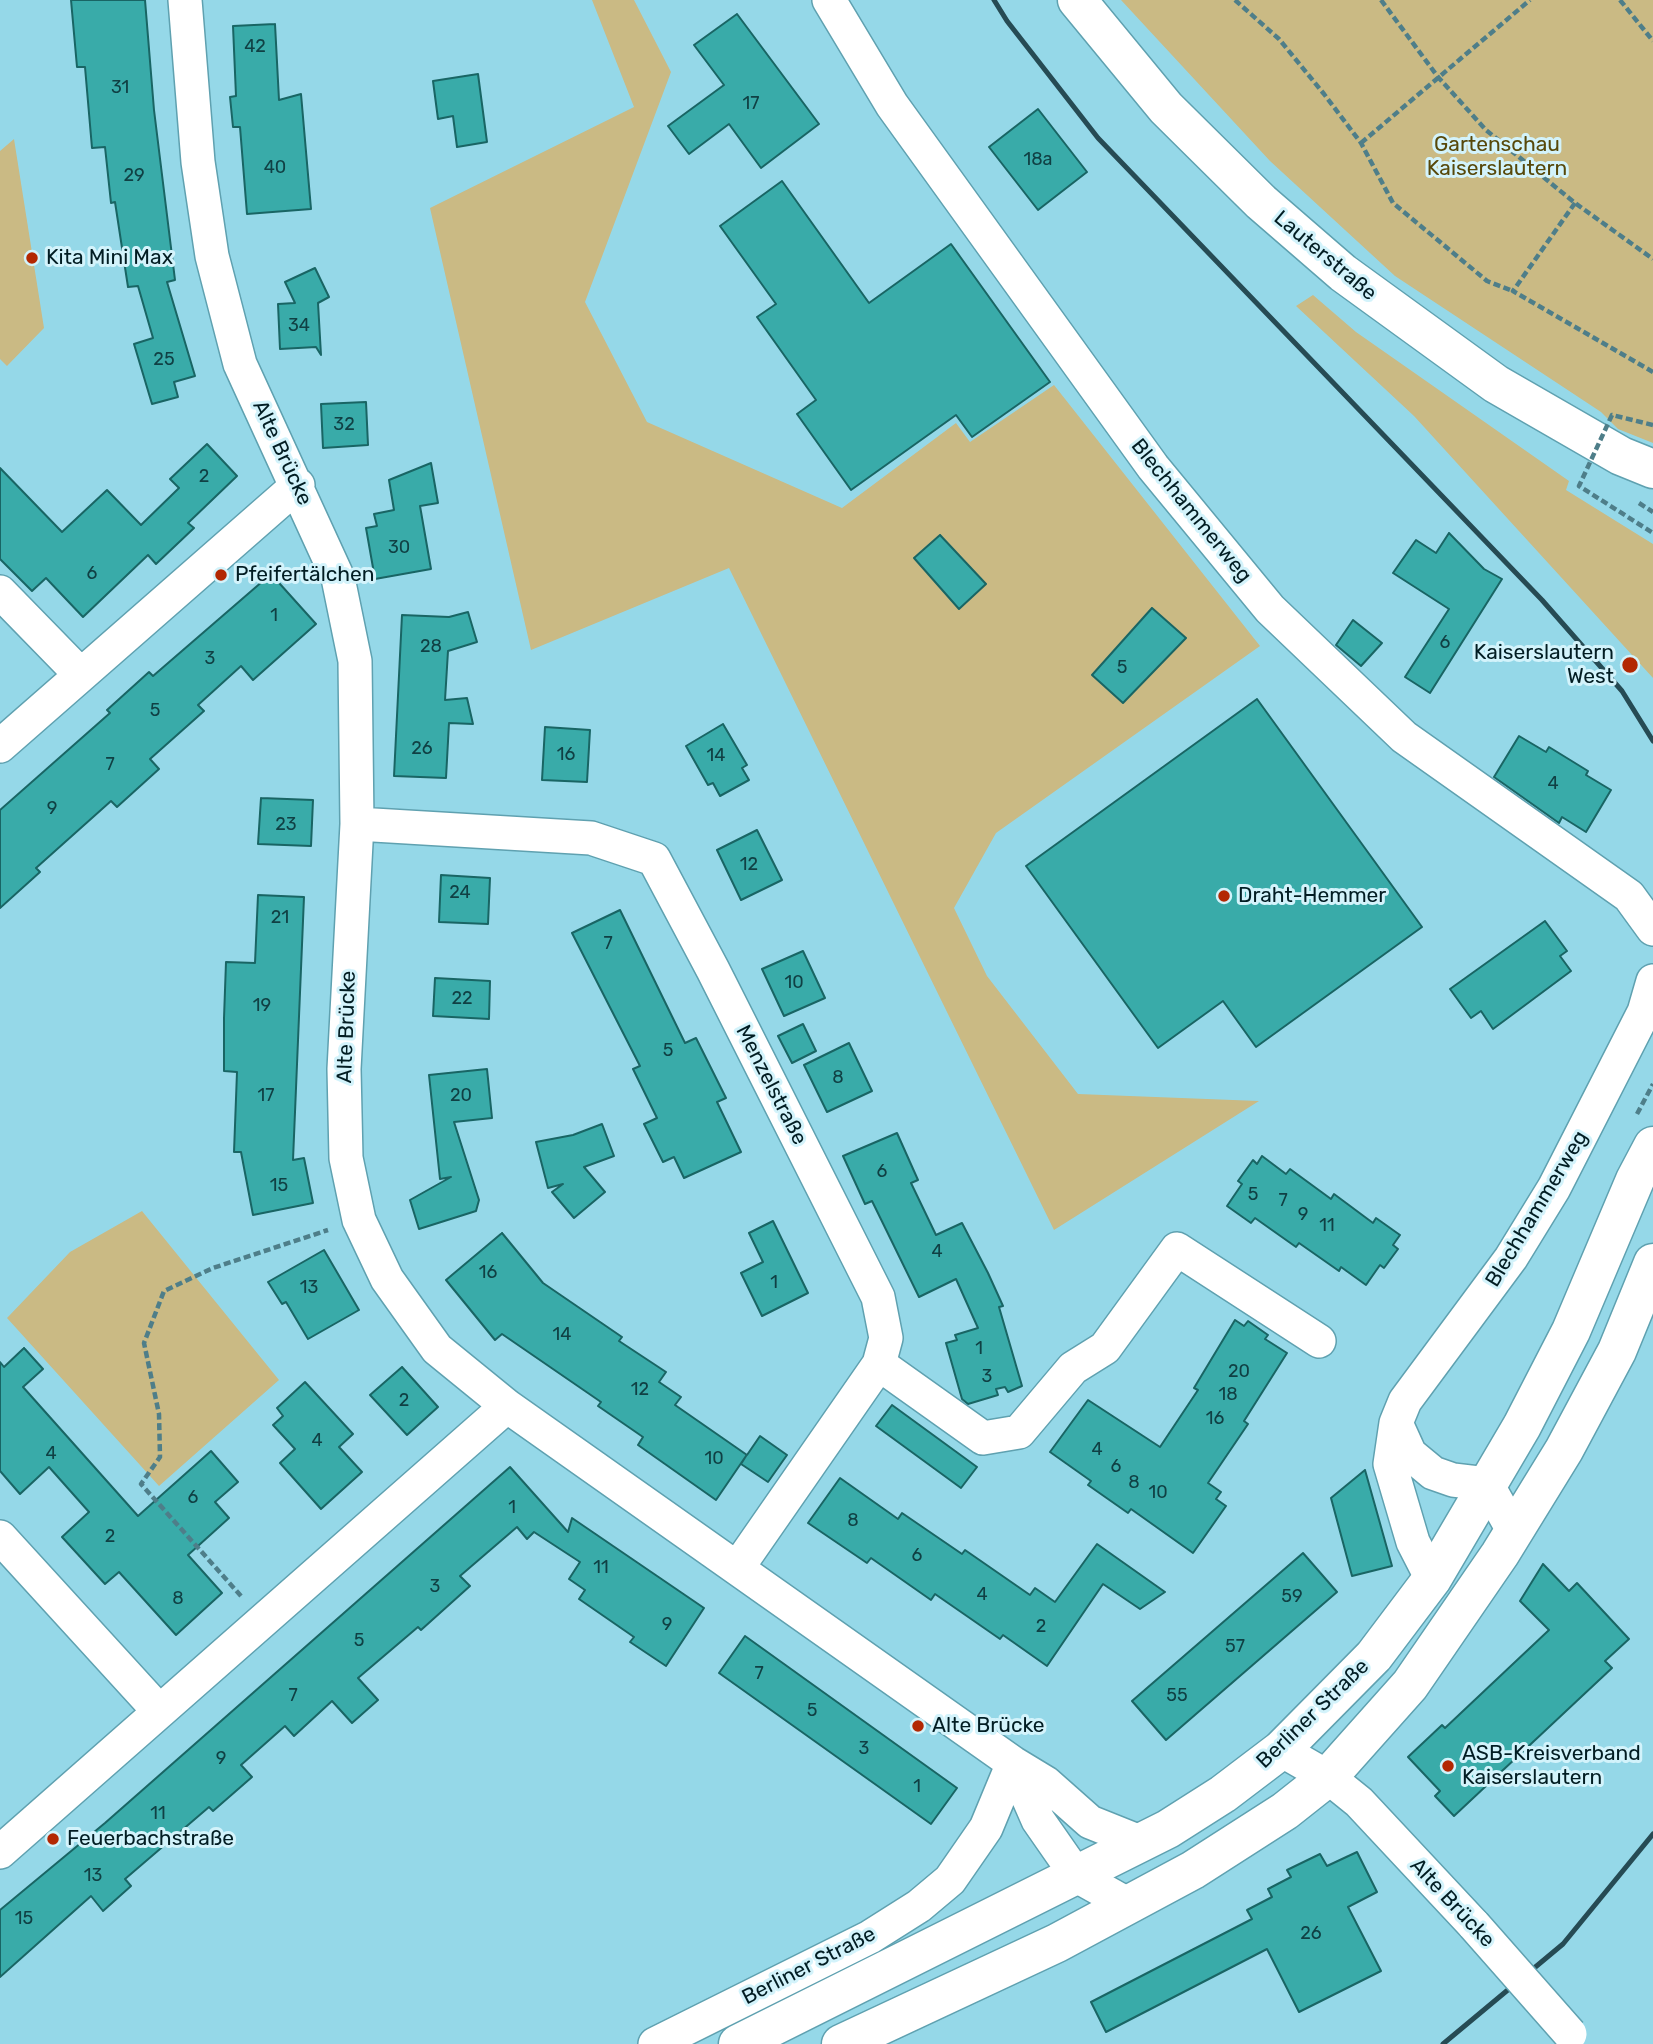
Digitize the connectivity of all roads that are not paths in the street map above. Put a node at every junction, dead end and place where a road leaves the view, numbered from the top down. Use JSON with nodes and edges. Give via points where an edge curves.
{"nodes":[{"id":1,"x":185,"y":0,"type":"edge"},
{"id":2,"x":829,"y":0,"type":"edge"},
{"id":3,"x":1077,"y":0,"type":"edge"},
{"id":4,"x":1637,"y":462,"type":"edge"},
{"id":5,"x":1653,"y":479,"type":"edge"},
{"id":6,"x":298,"y":485,"type":"junction"},
{"id":7,"x":0,"y":592,"type":"edge"},
{"id":8,"x":81,"y":675,"type":"junction"},
{"id":9,"x":0,"y":746,"type":"edge"},
{"id":10,"x":358,"y":824,"type":"junction"},
{"id":11,"x":1653,"y":929,"type":"edge"},
{"id":12,"x":1653,"y":981,"type":"edge"},
{"id":13,"x":1653,"y":1146,"type":"edge"},
{"id":14,"x":1653,"y":1263,"type":"edge"},
{"id":15,"x":1320,"y":1341,"type":"dead end"},
{"id":16,"x":879,"y":1364,"type":"junction"},
{"id":17,"x":507,"y":1406,"type":"junction"},
{"id":18,"x":1396,"y":1423,"type":"junction"},
{"id":19,"x":1487,"y":1484,"type":"junction"},
{"id":20,"x":1514,"y":1532,"type":"junction"},
{"id":21,"x":0,"y":1537,"type":"edge"},
{"id":22,"x":738,"y":1567,"type":"junction"},
{"id":23,"x":1432,"y":1579,"type":"junction"},
{"id":24,"x":159,"y":1711,"type":"junction"},
{"id":25,"x":1281,"y":1749,"type":"junction"},
{"id":26,"x":1013,"y":1763,"type":"junction"},
{"id":27,"x":1328,"y":1777,"type":"junction"},
{"id":28,"x":1140,"y":1842,"type":"junction"},
{"id":29,"x":0,"y":1852,"type":"edge"},
{"id":30,"x":1077,"y":1876,"type":"junction"},
{"id":31,"x":1129,"y":1905,"type":"junction"},
{"id":32,"x":1575,"y":2039,"type":"edge"},
{"id":33,"x":655,"y":2044,"type":"edge"},
{"id":34,"x":738,"y":2044,"type":"edge"},
{"id":35,"x":841,"y":2044,"type":"edge"}],
"edges":[{"from":1,"to":6,"type":"street","name":"Alte Brücke","via":[[198,162],[212,257],[240,364]]},
{"from":2,"to":11,"type":"street","name":"Blechhammerweg","via":[[892,105],[1136,444],[1270,609],[1404,737],[1629,895]]},
{"from":3,"to":4,"type":"main road","name":"Lauterstraße","via":[[1166,108],[1314,250],[1496,384]]},
{"from":4,"to":5,"type":"main road","name":"Lauterstraße"},
{"from":6,"to":8,"type":"street"},
{"from":6,"to":10,"type":"street","name":"Alte Brücke","via":[[338,578],[355,661]]},
{"from":7,"to":8,"type":"street"},
{"from":8,"to":9,"type":"street"},
{"from":10,"to":16,"type":"street","name":"Menzelstraße","via":[[591,838],[653,859],[878,1297],[886,1338]]},
{"from":10,"to":17,"type":"street","name":"Alte Brücke","via":[[344,1069],[346,1158],[359,1220],[387,1279],[437,1349]]},
{"from":12,"to":18,"type":"street","name":"Blechhammerweg","via":[[1638,1024],[1554,1188],[1511,1258],[1405,1401]]},
{"from":13,"to":19,"type":"main road","name":"Berliner Straße","via":[[1571,1331]]},
{"from":14,"to":20,"type":"main road","via":[[1617,1351]]},
{"from":15,"to":16,"type":"street","via":[[1177,1249],[1105,1348],[1073,1368],[1019,1432],[983,1438]]},
{"from":16,"to":22,"type":"street","name":"Menzelstraße"},
{"from":17,"to":22,"type":"street","name":"Alte Brücke"},
{"from":17,"to":24,"type":"street"},
{"from":18,"to":19,"type":"street","via":[[1410,1454],[1433,1472]]},
{"from":18,"to":23,"type":"street","name":"Blechhammerweg","via":[[1390,1464],[1413,1542]]},
{"from":19,"to":20,"type":"street"},
{"from":19,"to":23,"type":"main road","name":"Berliner Straße"},
{"from":20,"to":27,"type":"main road","via":[[1410,1685]]},
{"from":21,"to":24,"type":"street"},
{"from":22,"to":26,"type":"street","name":"Alte Brücke"},
{"from":23,"to":25,"type":"main road","name":"Berliner Straße","via":[[1374,1656]]},
{"from":24,"to":29,"type":"street"},
{"from":25,"to":27,"type":"street","name":"Alte Brücke"},
{"from":25,"to":28,"type":"main road","name":"Berliner Straße","via":[[1223,1794]]},
{"from":26,"to":28,"type":"street","name":"Alte Brücke","via":[[1046,1783],[1090,1822]]},
{"from":26,"to":30,"type":"street","via":[[1038,1820]]},
{"from":26,"to":33,"type":"street","name":"Berliner Straße","via":[[986,1828],[950,1880],[919,1906],[870,1937]]},
{"from":27,"to":31,"type":"main road","via":[[1218,1855]]},
{"from":27,"to":32,"type":"street","name":"Alte Brücke","bridge":true,"via":[[1371,1814]]},
{"from":28,"to":30,"type":"main road","name":"Berliner Straße"},
{"from":30,"to":31,"type":"street"},
{"from":30,"to":34,"type":"main road","name":"Berliner Straße"},
{"from":31,"to":35,"type":"main road"}]}
